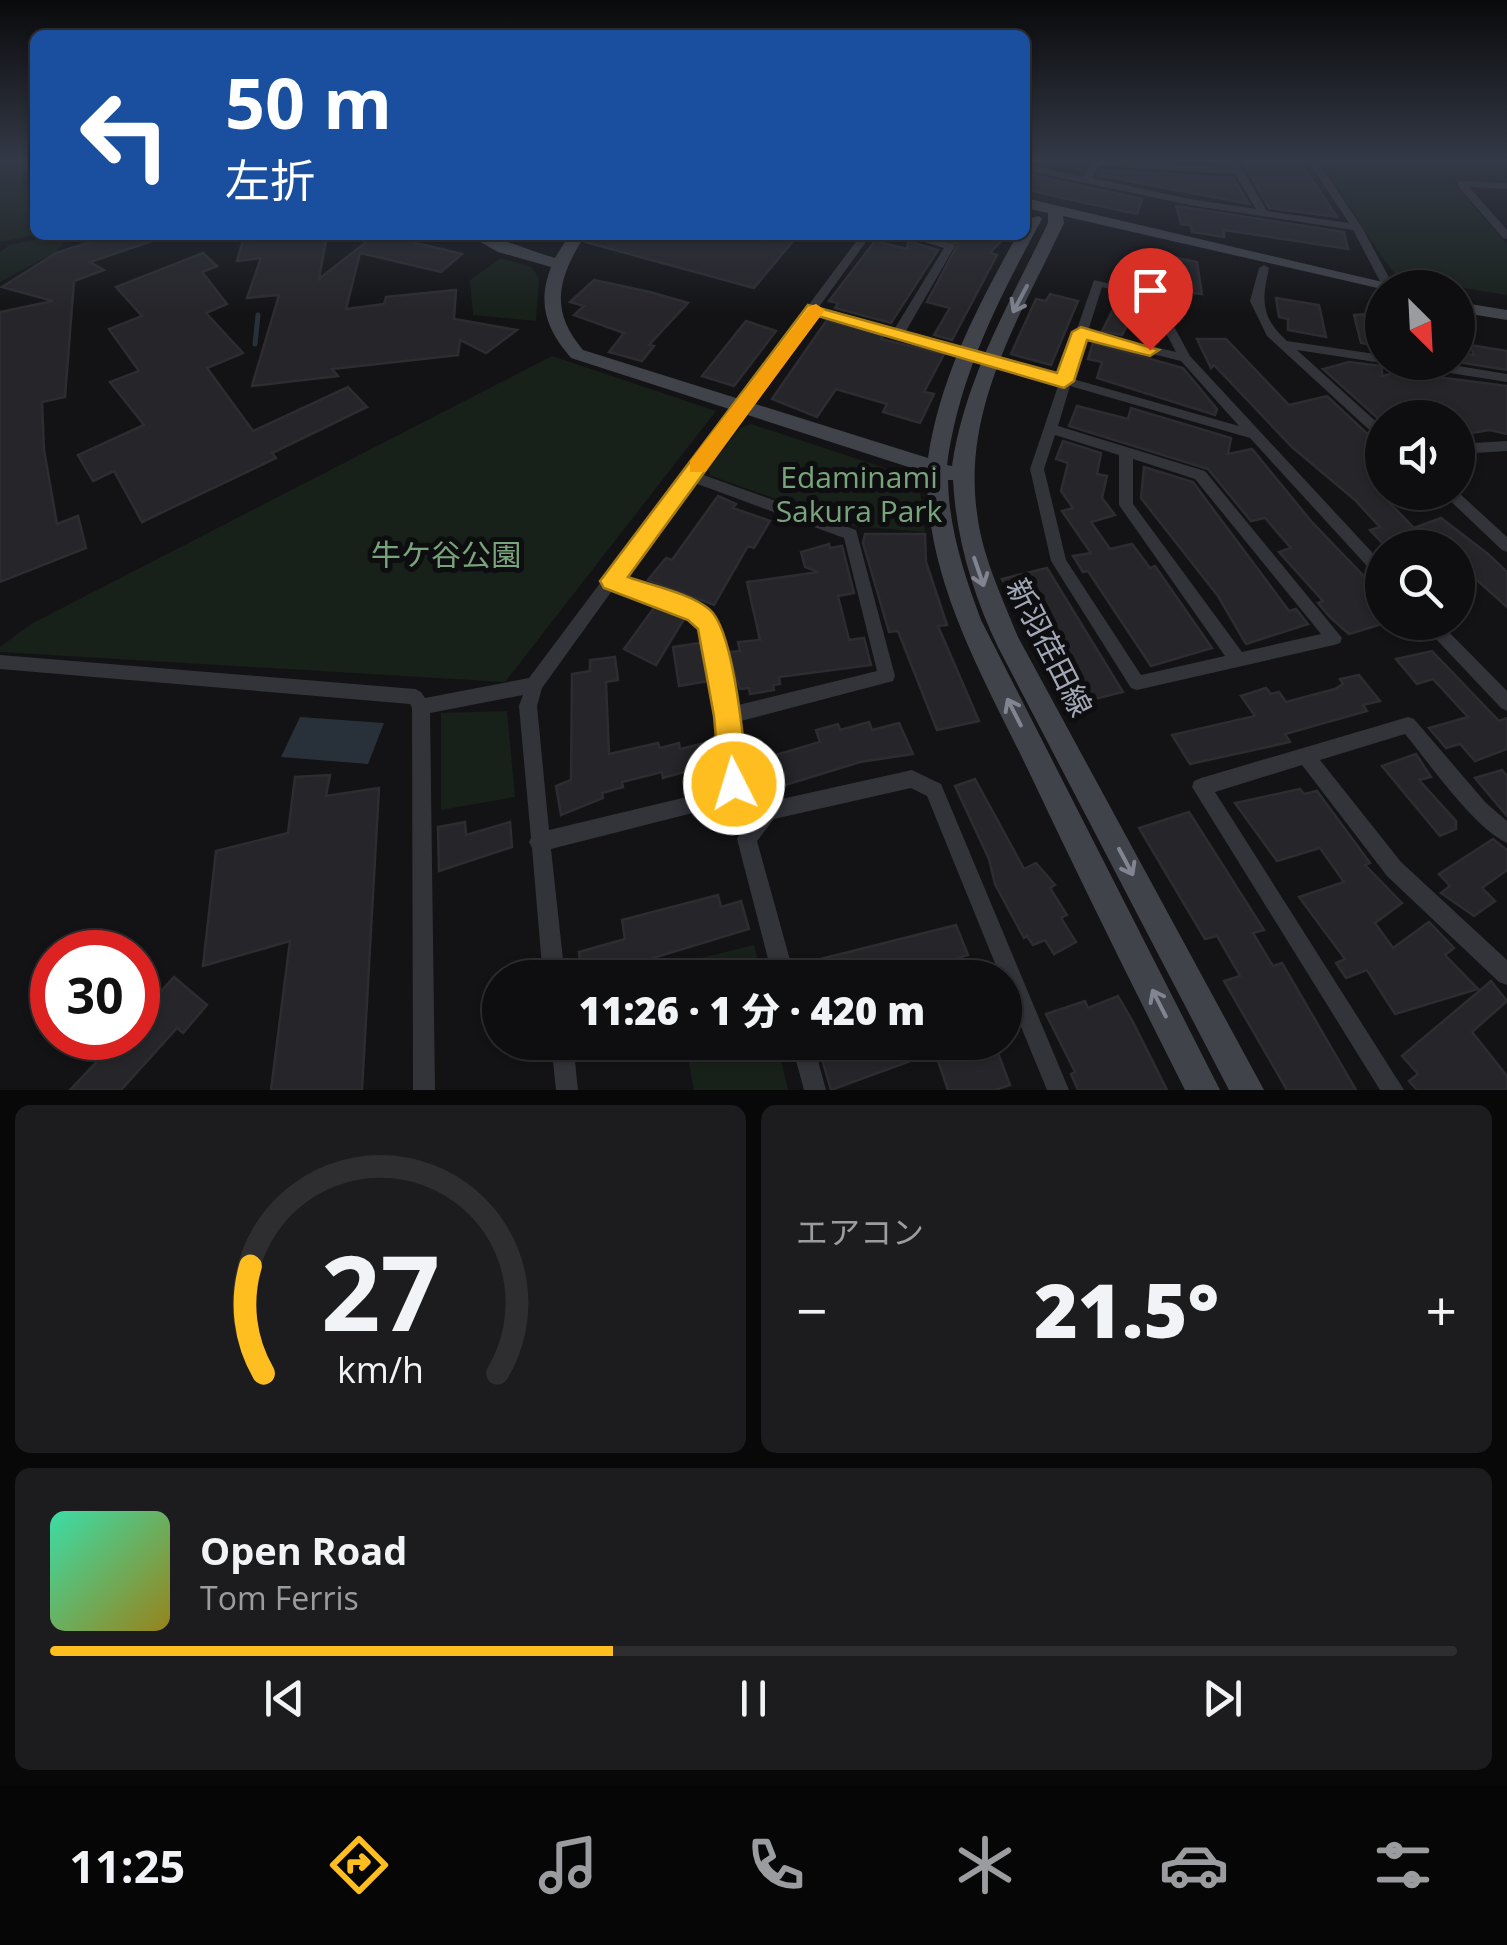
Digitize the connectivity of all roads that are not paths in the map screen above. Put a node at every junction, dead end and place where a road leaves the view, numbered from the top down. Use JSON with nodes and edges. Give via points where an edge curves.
{"nodes":[{"id":1,"x":1030,"y":213,"type":"edge"},
{"id":2,"x":1258,"y":213,"type":"edge"},
{"id":3,"x":1347,"y":213,"type":"edge"},
{"id":4,"x":1487,"y":213,"type":"edge"},
{"id":5,"x":1264,"y":214,"type":"joint"},
{"id":6,"x":1056,"y":216,"type":"junction"},
{"id":7,"x":1356,"y":226,"type":"junction"},
{"id":8,"x":1507,"y":236,"type":"edge"},
{"id":9,"x":486,"y":240,"type":"edge"},
{"id":10,"x":574,"y":240,"type":"edge"},
{"id":11,"x":862,"y":240,"type":"edge"},
{"id":12,"x":926,"y":240,"type":"edge"},
{"id":13,"x":1016,"y":240,"type":"edge"},
{"id":14,"x":557,"y":264,"type":"junction"},
{"id":15,"x":1264,"y":268,"type":"junction"},
{"id":16,"x":1380,"y":270,"type":"edge"},
{"id":17,"x":1365,"y":284,"type":"edge"},
{"id":18,"x":1365,"y":285,"type":"edge"},
{"id":19,"x":1475,"y":300,"type":"edge"},
{"id":20,"x":1507,"y":305,"type":"edge"},
{"id":21,"x":814,"y":309,"type":"junction"},
{"id":22,"x":1475,"y":310,"type":"edge"},
{"id":23,"x":1507,"y":315,"type":"edge"},
{"id":24,"x":1081,"y":332,"type":"junction"},
{"id":25,"x":898,"y":334,"type":"junction"},
{"id":26,"x":1282,"y":344,"type":"junction"},
{"id":27,"x":967,"y":354,"type":"junction"},
{"id":28,"x":1365,"y":356,"type":"edge"},
{"id":29,"x":1185,"y":358,"type":"junction"},
{"id":30,"x":987,"y":360,"type":"junction"},
{"id":31,"x":1475,"y":373,"type":"edge"},
{"id":32,"x":1507,"y":378,"type":"edge"},
{"id":33,"x":1064,"y":381,"type":"junction"},
{"id":34,"x":741,"y":406,"type":"junction"},
{"id":35,"x":1365,"y":419,"type":"edge"},
{"id":36,"x":1051,"y":429,"type":"junction"},
{"id":37,"x":1256,"y":435,"type":"junction"},
{"id":38,"x":1507,"y":446,"type":"edge"},
{"id":39,"x":1475,"y":448,"type":"edge"},
{"id":40,"x":1126,"y":452,"type":"junction"},
{"id":41,"x":949,"y":473,"type":"junction"},
{"id":42,"x":690,"y":476,"type":"junction"},
{"id":43,"x":1468,"y":510,"type":"edge"},
{"id":44,"x":1507,"y":546,"type":"edge"},
{"id":45,"x":1365,"y":554,"type":"edge"},
{"id":46,"x":612,"y":581,"type":"junction"},
{"id":47,"x":1446,"y":640,"type":"edge"},
{"id":48,"x":1238,"y":660,"type":"junction"},
{"id":49,"x":0,"y":662,"type":"edge"},
{"id":50,"x":534,"y":685,"type":"junction"},
{"id":51,"x":1507,"y":703,"type":"edge"},
{"id":52,"x":420,"y":707,"type":"junction"},
{"id":53,"x":728,"y":716,"type":"junction"},
{"id":54,"x":1306,"y":756,"type":"junction"},
{"id":55,"x":1507,"y":833,"type":"edge"},
{"id":56,"x":539,"y":842,"type":"junction"},
{"id":57,"x":552,"y":960,"type":"edge"},
{"id":58,"x":779,"y":960,"type":"edge"},
{"id":59,"x":1004,"y":960,"type":"edge"},
{"id":60,"x":1507,"y":974,"type":"edge"},
{"id":61,"x":1022,"y":1003,"type":"edge"},
{"id":62,"x":564,"y":1060,"type":"edge"},
{"id":63,"x":806,"y":1060,"type":"edge"},
{"id":64,"x":424,"y":1090,"type":"edge"},
{"id":65,"x":568,"y":1090,"type":"edge"},
{"id":66,"x":814,"y":1090,"type":"edge"},
{"id":67,"x":1058,"y":1090,"type":"edge"},
{"id":68,"x":1203,"y":1090,"type":"edge"},
{"id":69,"x":1247,"y":1090,"type":"edge"},
{"id":70,"x":1392,"y":1090,"type":"edge"}],
"edges":[{"from":1,"to":6,"type":"street"},
{"from":2,"to":5,"type":"street"},
{"from":3,"to":7,"type":"street"},
{"from":4,"to":8,"type":"street"},
{"from":5,"to":7,"type":"street"},
{"from":6,"to":15,"type":"street"},
{"from":6,"to":17,"type":"street"},
{"from":6,"to":30,"type":"street","name":"新羽荏田線","one_way":true},
{"from":7,"to":16,"type":"street"},
{"from":9,"to":14,"type":"street"},
{"from":10,"to":14,"type":"street"},
{"from":11,"to":21,"type":"street"},
{"from":12,"to":25,"type":"street","via":[[950,246]]},
{"from":13,"to":27,"type":"street","name":"新羽荏田線"},
{"from":14,"to":34,"type":"street","via":[[550,311],[577,354]]},
{"from":15,"to":18,"type":"street"},
{"from":15,"to":26,"type":"street","via":[[1256,301]]},
{"from":19,"to":20,"type":"street"},
{"from":21,"to":25,"type":"street"},
{"from":21,"to":34,"type":"street"},
{"from":22,"to":23,"type":"street"},
{"from":24,"to":29,"type":"street"},
{"from":24,"to":29,"type":"street","via":[[1098,282],[1153,297]]},
{"from":24,"to":33,"type":"street"},
{"from":25,"to":27,"type":"street"},
{"from":26,"to":28,"type":"street"},
{"from":26,"to":35,"type":"street"},
{"from":27,"to":30,"type":"street"},
{"from":27,"to":41,"type":"street","name":"新羽荏田線","via":[[950,394]]},
{"from":29,"to":37,"type":"street"},
{"from":30,"to":33,"type":"street"},
{"from":30,"to":41,"type":"street","name":"新羽荏田線"},
{"from":31,"to":32,"type":"street"},
{"from":33,"to":36,"type":"street"},
{"from":33,"to":37,"type":"street"},
{"from":34,"to":41,"type":"street"},
{"from":34,"to":42,"type":"street"},
{"from":36,"to":40,"type":"street"},
{"from":36,"to":48,"type":"street","via":[[1037,469],[1059,561],[1138,683]]},
{"from":37,"to":45,"type":"street"},
{"from":38,"to":39,"type":"street"},
{"from":40,"to":48,"type":"street","via":[[1126,504]]},
{"from":40,"to":48,"type":"street","via":[[1200,475],[1334,638]]},
{"from":68,"to":41,"type":"street","name":"新羽荏田線","one_way":true,"via":[[980,645],[948,552]]},
{"from":41,"to":69,"type":"street","name":"新羽荏田線","one_way":true,"via":[[978,576],[1008,640]]},
{"from":42,"to":46,"type":"street"},
{"from":42,"to":53,"type":"street","via":[[851,534],[887,676]]},
{"from":43,"to":44,"type":"street"},
{"from":46,"to":50,"type":"street"},
{"from":46,"to":53,"type":"street","via":[[696,613],[709,625]]},
{"from":47,"to":51,"type":"street"},
{"from":49,"to":52,"type":"street","via":[[415,698]]},
{"from":50,"to":52,"type":"street"},
{"from":50,"to":56,"type":"street","via":[[528,706]]},
{"from":52,"to":64,"type":"street"},
{"from":53,"to":56,"type":"street","via":[[734,784],[721,798]]},
{"from":54,"to":55,"type":"street","via":[[1408,725]]},
{"from":54,"to":60,"type":"street","via":[[1394,869]]},
{"from":54,"to":70,"type":"street","via":[[1201,787]]},
{"from":56,"to":57,"type":"street"},
{"from":58,"to":59,"type":"street","via":[[748,839],[768,811],[912,779],[934,790]]},
{"from":61,"to":67,"type":"street"},
{"from":62,"to":65,"type":"street"},
{"from":63,"to":66,"type":"street"}]}
